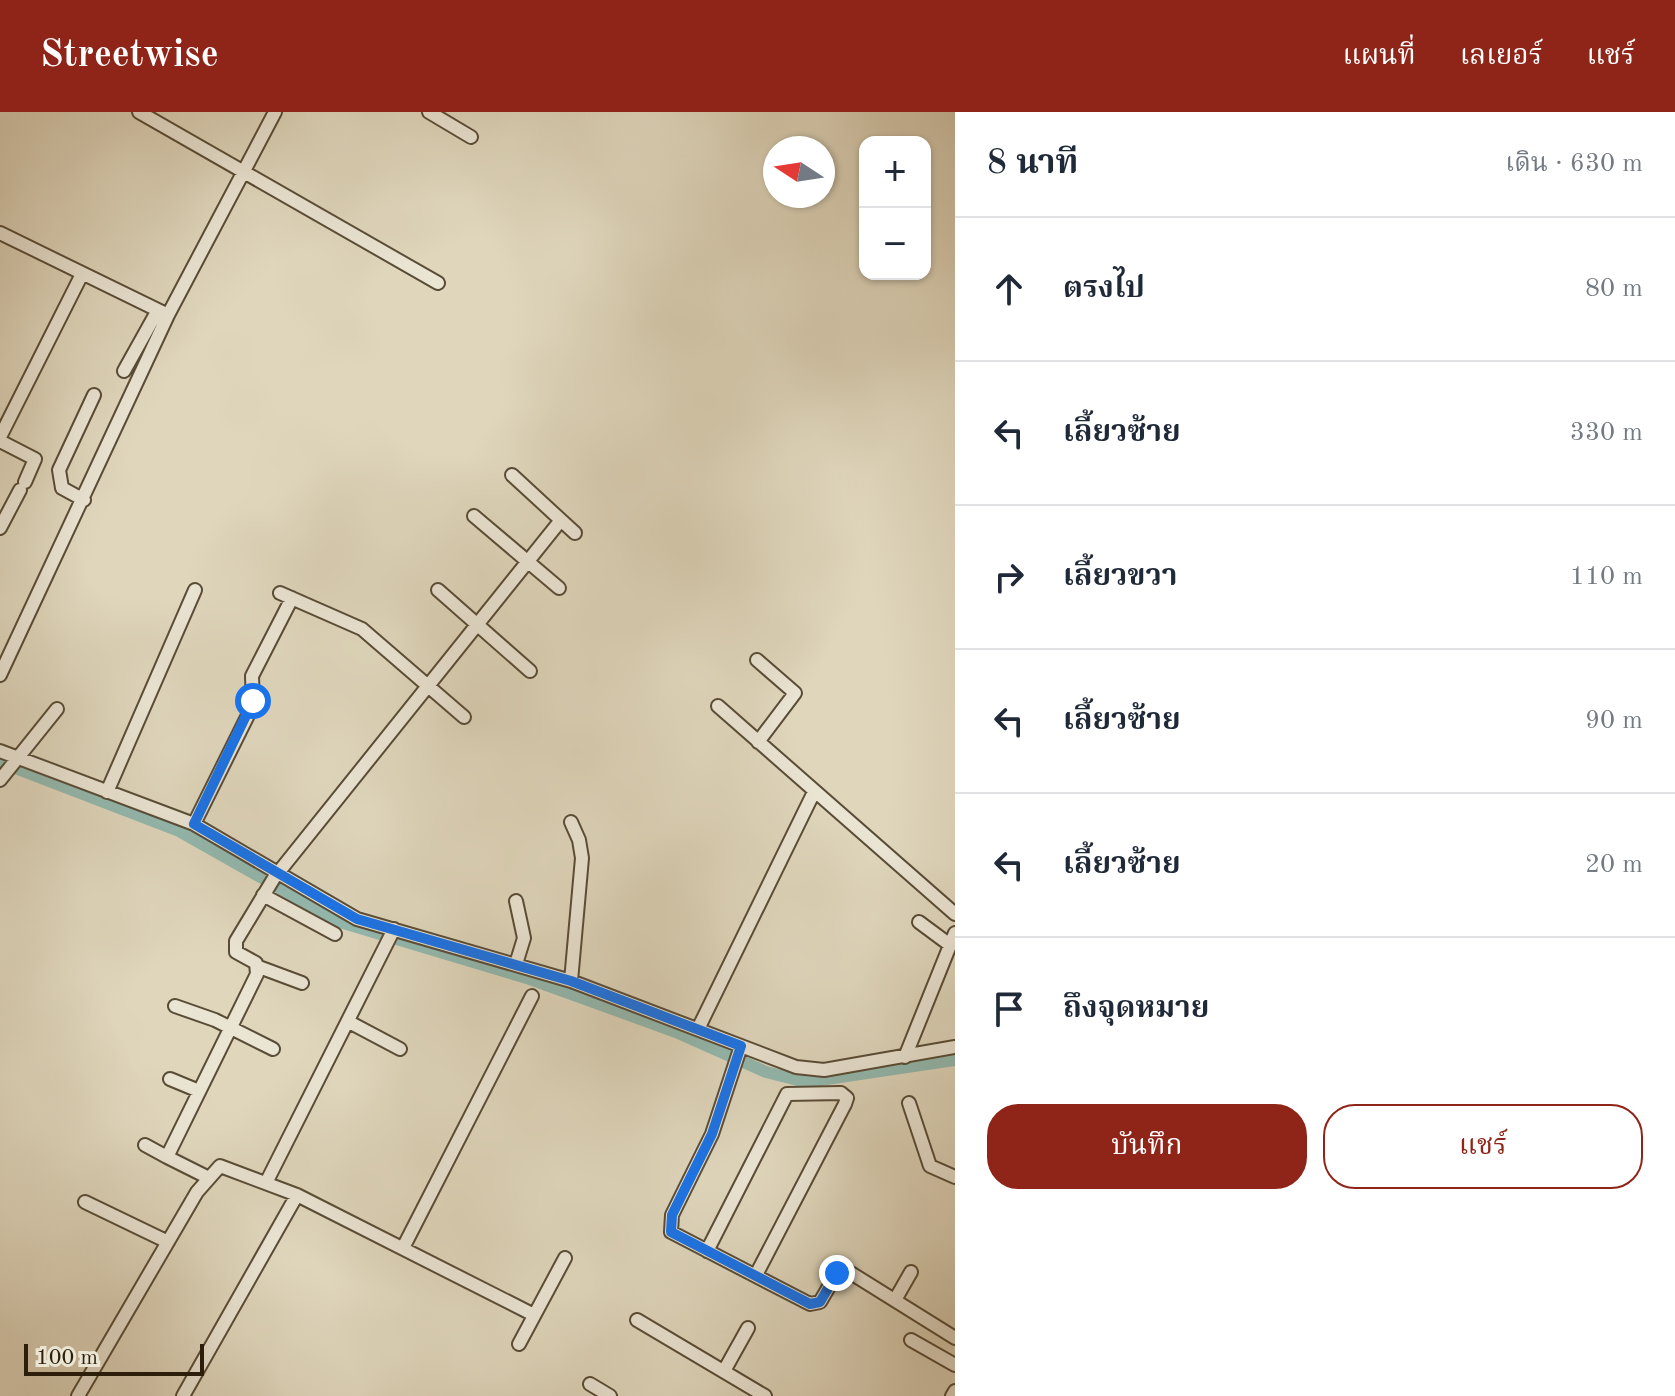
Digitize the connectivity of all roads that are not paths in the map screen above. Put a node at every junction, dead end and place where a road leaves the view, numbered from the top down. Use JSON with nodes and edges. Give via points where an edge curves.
{"nodes":[{"id":1,"x":139,"y":112,"type":"edge"},
{"id":2,"x":275,"y":112,"type":"edge"},
{"id":3,"x":429,"y":112,"type":"edge"},
{"id":4,"x":471,"y":137,"type":"dead end"},
{"id":5,"x":244,"y":169,"type":"junction"},
{"id":6,"x":0,"y":233,"type":"edge"},
{"id":7,"x":82,"y":274,"type":"junction"},
{"id":8,"x":438,"y":283,"type":"dead end"},
{"id":9,"x":163,"y":312,"type":"junction"},
{"id":10,"x":124,"y":371,"type":"dead end"},
{"id":11,"x":94,"y":395,"type":"dead end"},
{"id":12,"x":0,"y":439,"type":"edge"},
{"id":13,"x":512,"y":475,"type":"dead end"},
{"id":14,"x":84,"y":500,"type":"junction"},
{"id":15,"x":474,"y":516,"type":"dead end"},
{"id":16,"x":561,"y":520,"type":"junction"},
{"id":17,"x":0,"y":528,"type":"edge"},
{"id":18,"x":575,"y":533,"type":"dead end"},
{"id":19,"x":528,"y":562,"type":"junction"},
{"id":20,"x":559,"y":588,"type":"dead end"},
{"id":21,"x":195,"y":590,"type":"dead end"},
{"id":22,"x":438,"y":590,"type":"dead end"},
{"id":23,"x":477,"y":624,"type":"junction"},
{"id":24,"x":757,"y":660,"type":"dead end"},
{"id":25,"x":1,"y":670,"type":"edge"},
{"id":26,"x":530,"y":671,"type":"dead end"},
{"id":27,"x":427,"y":688,"type":"junction"},
{"id":28,"x":718,"y":706,"type":"dead end"},
{"id":29,"x":57,"y":709,"type":"dead end"},
{"id":30,"x":464,"y":717,"type":"dead end"},
{"id":31,"x":758,"y":742,"type":"junction"},
{"id":32,"x":0,"y":751,"type":"edge"},
{"id":33,"x":9,"y":767,"type":"edge"},
{"id":34,"x":107,"y":792,"type":"junction"},
{"id":35,"x":814,"y":792,"type":"junction"},
{"id":36,"x":571,"y":822,"type":"dead end"},
{"id":37,"x":194,"y":824,"type":"junction"},
{"id":38,"x":270,"y":884,"type":"junction"},
{"id":39,"x":516,"y":901,"type":"dead end"},
{"id":40,"x":955,"y":914,"type":"edge"},
{"id":41,"x":919,"y":922,"type":"dead end"},
{"id":42,"x":335,"y":934,"type":"dead end"},
{"id":43,"x":392,"y":935,"type":"junction"},
{"id":44,"x":952,"y":939,"type":"edge"},
{"id":45,"x":516,"y":964,"type":"junction"},
{"id":46,"x":259,"y":967,"type":"junction"},
{"id":47,"x":571,"y":981,"type":"junction"},
{"id":48,"x":302,"y":983,"type":"dead end"},
{"id":49,"x":532,"y":996,"type":"dead end"},
{"id":50,"x":175,"y":1006,"type":"dead end"},
{"id":51,"x":349,"y":1022,"type":"junction"},
{"id":52,"x":231,"y":1027,"type":"junction"},
{"id":53,"x":698,"y":1029,"type":"junction"},
{"id":54,"x":955,"y":1047,"type":"edge"},
{"id":55,"x":740,"y":1048,"type":"junction"},
{"id":56,"x":273,"y":1049,"type":"dead end"},
{"id":57,"x":400,"y":1049,"type":"dead end"},
{"id":58,"x":905,"y":1057,"type":"junction"},
{"id":59,"x":170,"y":1079,"type":"dead end"},
{"id":60,"x":199,"y":1091,"type":"junction"},
{"id":61,"x":909,"y":1103,"type":"dead end"},
{"id":62,"x":145,"y":1145,"type":"dead end"},
{"id":63,"x":167,"y":1157,"type":"junction"},
{"id":64,"x":207,"y":1177,"type":"junction"},
{"id":65,"x":955,"y":1177,"type":"edge"},
{"id":66,"x":266,"y":1183,"type":"junction"},
{"id":67,"x":297,"y":1195,"type":"junction"},
{"id":68,"x":85,"y":1202,"type":"dead end"},
{"id":69,"x":168,"y":1242,"type":"junction"},
{"id":70,"x":404,"y":1246,"type":"junction"},
{"id":71,"x":707,"y":1251,"type":"junction"},
{"id":72,"x":565,"y":1258,"type":"dead end"},
{"id":73,"x":911,"y":1272,"type":"dead end"},
{"id":74,"x":756,"y":1275,"type":"junction"},
{"id":75,"x":895,"y":1300,"type":"junction"},
{"id":76,"x":534,"y":1315,"type":"junction"},
{"id":77,"x":637,"y":1320,"type":"dead end"},
{"id":78,"x":748,"y":1328,"type":"dead end"},
{"id":79,"x":955,"y":1338,"type":"edge"},
{"id":80,"x":911,"y":1340,"type":"dead end"},
{"id":81,"x":519,"y":1344,"type":"dead end"},
{"id":82,"x":955,"y":1365,"type":"edge"},
{"id":83,"x":724,"y":1371,"type":"junction"},
{"id":84,"x":590,"y":1384,"type":"dead end"},
{"id":85,"x":78,"y":1396,"type":"edge"},
{"id":86,"x":183,"y":1396,"type":"edge"},
{"id":87,"x":610,"y":1396,"type":"edge"},
{"id":88,"x":765,"y":1396,"type":"edge"}],
"edges":[{"from":1,"to":5,"type":"street"},
{"from":2,"to":5,"type":"street"},
{"from":3,"to":4,"type":"street"},
{"from":5,"to":8,"type":"street"},
{"from":5,"to":9,"type":"street"},
{"from":6,"to":7,"type":"street"},
{"from":7,"to":9,"type":"street"},
{"from":7,"to":12,"type":"street"},
{"from":9,"to":10,"type":"street"},
{"from":9,"to":14,"type":"street"},
{"from":11,"to":14,"type":"street","via":[[59,470],[62,488]]},
{"from":12,"to":17,"type":"street","via":[[35,459]]},
{"from":13,"to":16,"type":"street"},
{"from":14,"to":25,"type":"street"},
{"from":15,"to":19,"type":"street"},
{"from":16,"to":18,"type":"street"},
{"from":16,"to":19,"type":"street"},
{"from":19,"to":20,"type":"street"},
{"from":19,"to":23,"type":"street"},
{"from":21,"to":34,"type":"street"},
{"from":22,"to":23,"type":"street"},
{"from":23,"to":26,"type":"street"},
{"from":23,"to":27,"type":"street"},
{"from":24,"to":31,"type":"street","via":[[795,693]]},
{"from":27,"to":30,"type":"street"},
{"from":27,"to":37,"type":"street","via":[[362,629],[286,596],[252,676],[253,705]]},
{"from":27,"to":38,"type":"street"},
{"from":28,"to":31,"type":"street"},
{"from":29,"to":33,"type":"street"},
{"from":31,"to":35,"type":"street"},
{"from":32,"to":33,"type":"street"},
{"from":33,"to":34,"type":"street"},
{"from":34,"to":37,"type":"street"},
{"from":35,"to":40,"type":"street"},
{"from":35,"to":53,"type":"street"},
{"from":36,"to":47,"type":"street","via":[[582,858]]},
{"from":37,"to":38,"type":"street"},
{"from":38,"to":42,"type":"street"},
{"from":38,"to":43,"type":"street"},
{"from":38,"to":46,"type":"street","via":[[234,947]]},
{"from":39,"to":45,"type":"street","via":[[524,938]]},
{"from":41,"to":44,"type":"street"},
{"from":43,"to":45,"type":"street"},
{"from":43,"to":51,"type":"street"},
{"from":44,"to":58,"type":"street"},
{"from":45,"to":47,"type":"street"},
{"from":46,"to":48,"type":"street"},
{"from":46,"to":52,"type":"street"},
{"from":47,"to":53,"type":"street"},
{"from":49,"to":70,"type":"street"},
{"from":50,"to":52,"type":"street"},
{"from":51,"to":57,"type":"street"},
{"from":51,"to":66,"type":"street"},
{"from":52,"to":56,"type":"street"},
{"from":52,"to":60,"type":"street"},
{"from":53,"to":55,"type":"street"},
{"from":54,"to":58,"type":"street"},
{"from":55,"to":58,"type":"street","via":[[808,1070]]},
{"from":55,"to":71,"type":"street","via":[[712,1134],[669,1223],[677,1237]]},
{"from":59,"to":60,"type":"street"},
{"from":60,"to":63,"type":"street"},
{"from":61,"to":65,"type":"street","via":[[930,1166]]},
{"from":62,"to":63,"type":"street"},
{"from":63,"to":64,"type":"street"},
{"from":64,"to":66,"type":"street","via":[[220,1166]]},
{"from":64,"to":69,"type":"street"},
{"from":66,"to":67,"type":"street"},
{"from":67,"to":70,"type":"street"},
{"from":67,"to":86,"type":"street"},
{"from":68,"to":69,"type":"street"},
{"from":69,"to":85,"type":"street"},
{"from":70,"to":76,"type":"street"},
{"from":71,"to":74,"type":"street"},
{"from":71,"to":74,"type":"street","via":[[787,1094],[841,1093],[845,1104]]},
{"from":72,"to":76,"type":"street"},
{"from":73,"to":75,"type":"street"},
{"from":74,"to":75,"type":"street","via":[[816,1304],[837,1273],[846,1270]]},
{"from":75,"to":79,"type":"street"},
{"from":76,"to":81,"type":"street"},
{"from":77,"to":83,"type":"street"},
{"from":78,"to":83,"type":"street"},
{"from":80,"to":82,"type":"street"},
{"from":83,"to":88,"type":"street"},
{"from":84,"to":87,"type":"street"}]}
